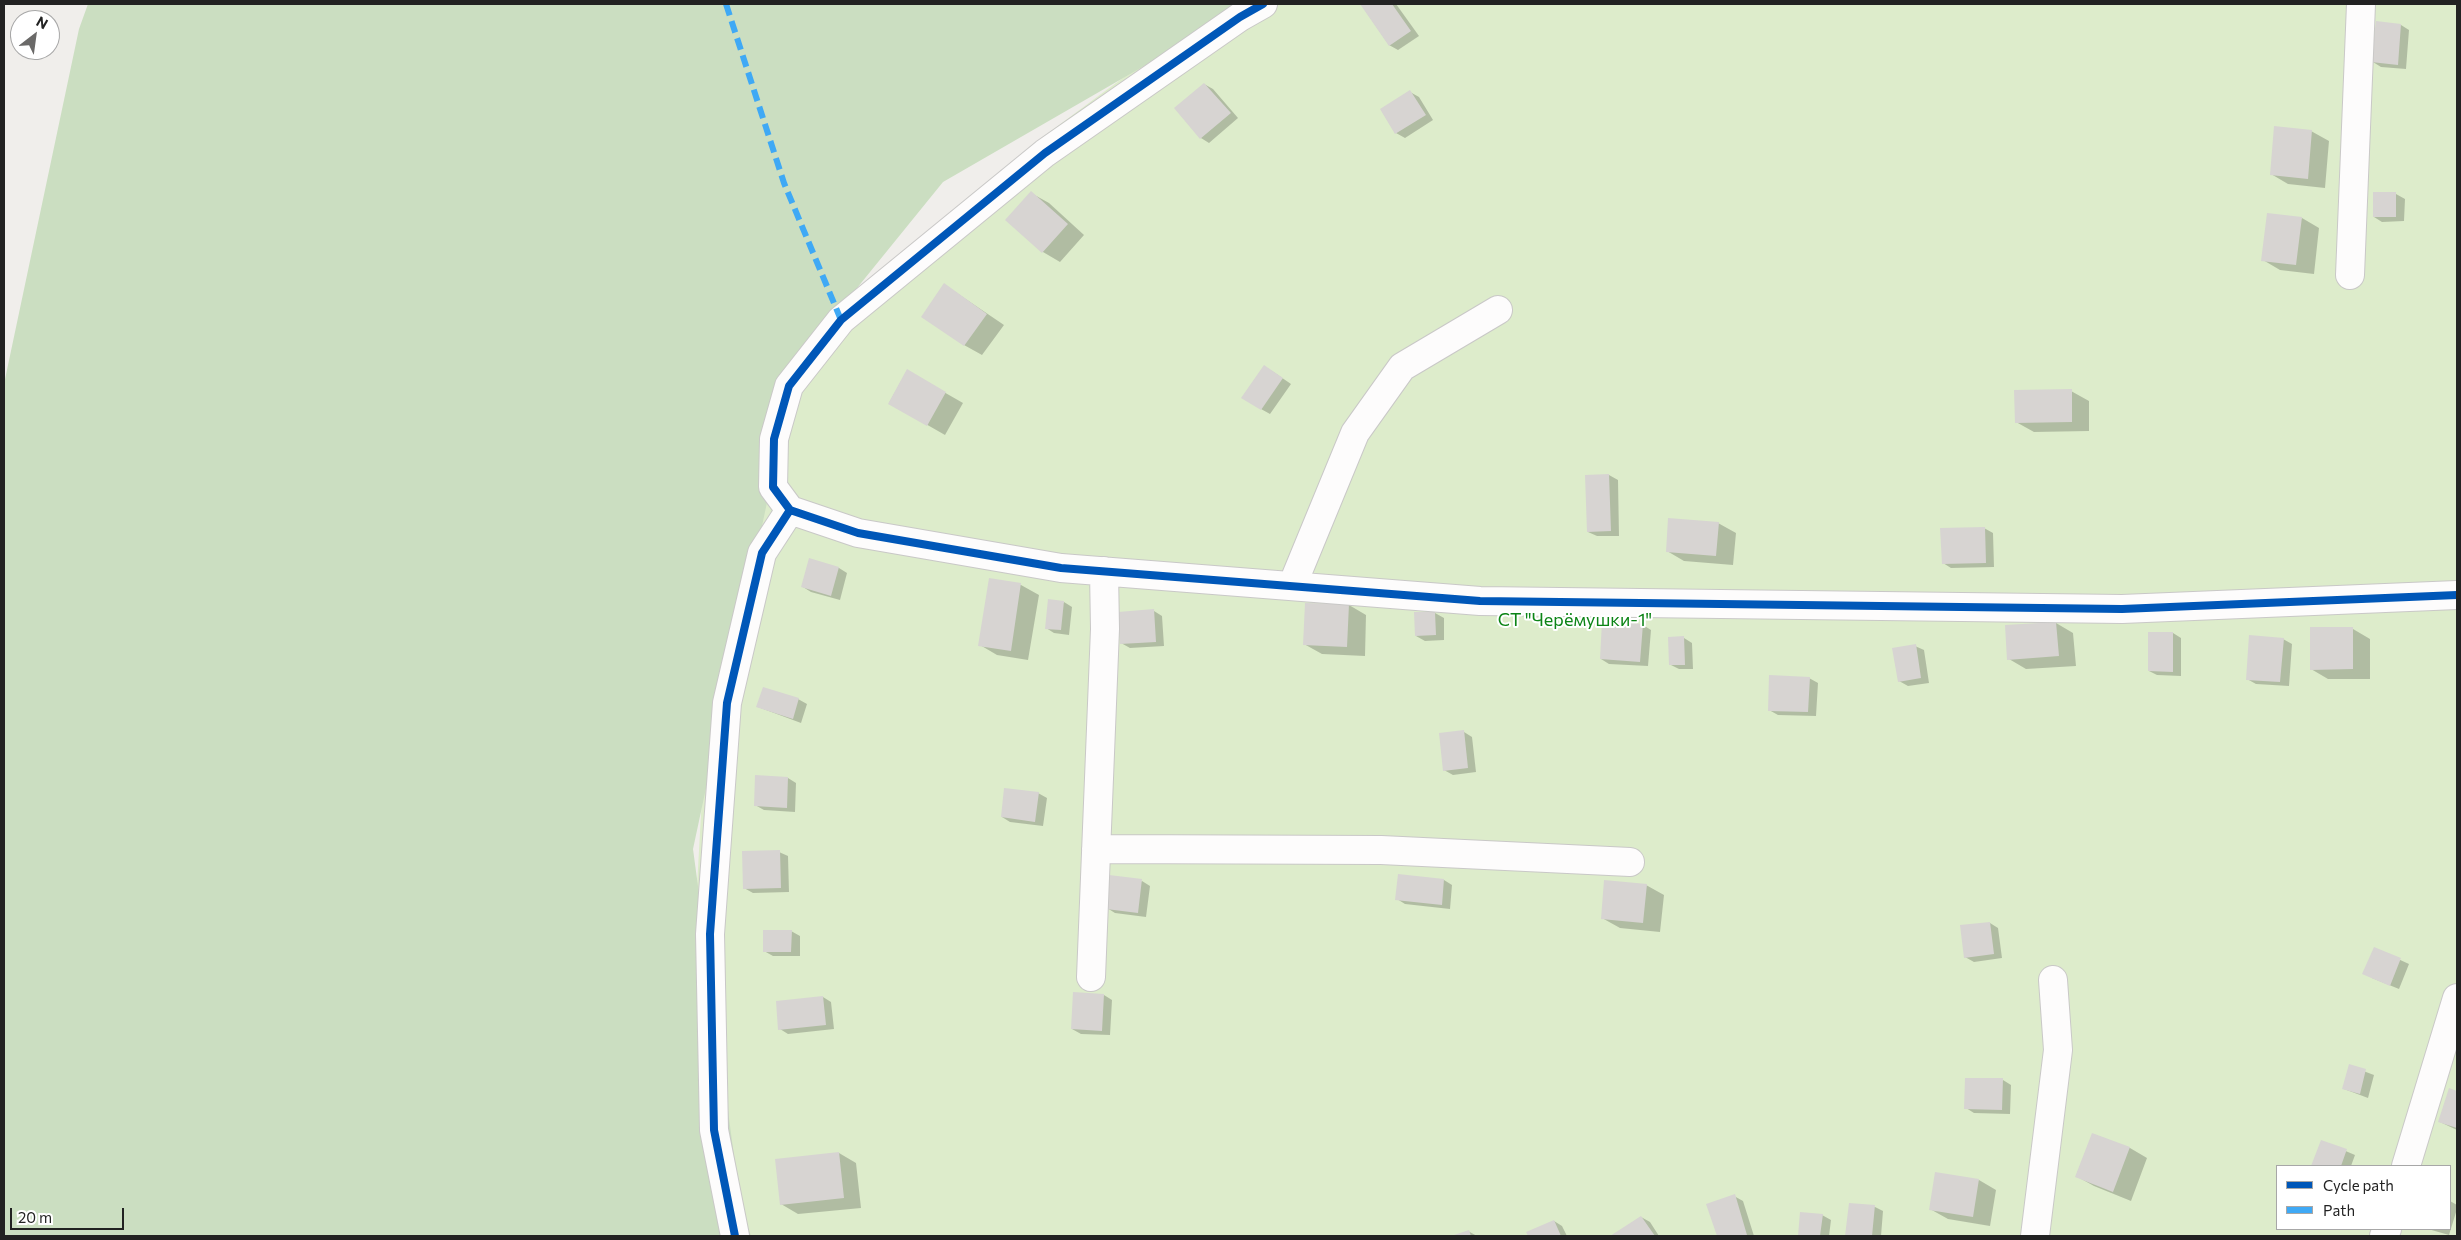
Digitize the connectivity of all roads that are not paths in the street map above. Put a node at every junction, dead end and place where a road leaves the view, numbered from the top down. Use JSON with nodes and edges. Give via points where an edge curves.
{"nodes":[{"id":1,"x":1263,"y":4,"type":"edge"},
{"id":2,"x":2361,"y":4,"type":"edge"},
{"id":3,"x":2350,"y":275,"type":"dead end"},
{"id":4,"x":1498,"y":310,"type":"dead end"},
{"id":5,"x":790,"y":510,"type":"junction"},
{"id":6,"x":1104,"y":571,"type":"junction"},
{"id":7,"x":1292,"y":586,"type":"junction"},
{"id":8,"x":2457,"y":595,"type":"edge"},
{"id":9,"x":1096,"y":849,"type":"junction"},
{"id":10,"x":1630,"y":862,"type":"dead end"},
{"id":11,"x":1091,"y":977,"type":"dead end"},
{"id":12,"x":2053,"y":980,"type":"dead end"},
{"id":13,"x":2457,"y":998,"type":"edge"},
{"id":14,"x":2406,"y":1165,"type":"edge"},
{"id":15,"x":735,"y":1236,"type":"edge"},
{"id":16,"x":2035,"y":1236,"type":"edge"}],
"edges":[{"from":1,"to":5,"type":"street","via":[[1045,153],[841,320],[789,386],[774,439],[773,487]]},
{"from":2,"to":3,"type":"street"},
{"from":4,"to":7,"type":"street","via":[[1402,367],[1355,432]]},
{"from":5,"to":6,"type":"street","via":[[858,533],[1061,568]]},
{"from":5,"to":15,"type":"street","via":[[762,553],[727,703],[710,934],[714,1130]]},
{"from":6,"to":7,"type":"street"},
{"from":6,"to":9,"type":"street","via":[[1105,629]]},
{"from":7,"to":8,"type":"street","via":[[1480,601],[2122,609]]},
{"from":9,"to":10,"type":"street","via":[[1380,850]]},
{"from":9,"to":11,"type":"street"},
{"from":12,"to":16,"type":"street","via":[[2058,1050]]},
{"from":13,"to":14,"type":"street"}]}
